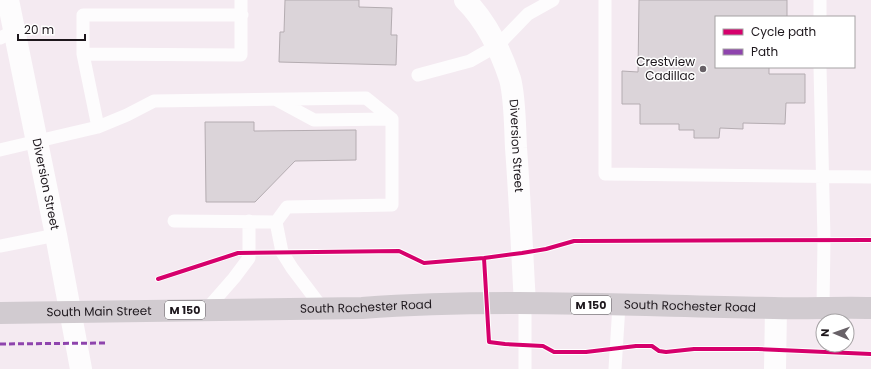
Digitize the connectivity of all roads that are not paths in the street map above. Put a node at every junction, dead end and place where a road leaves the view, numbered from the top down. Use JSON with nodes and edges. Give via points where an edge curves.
{"nodes":[{"id":1,"x":8,"y":0,"type":"edge"},
{"id":2,"x":241,"y":0,"type":"edge"},
{"id":3,"x":465,"y":0,"type":"edge"},
{"id":4,"x":553,"y":0,"type":"edge"},
{"id":5,"x":605,"y":0,"type":"edge"},
{"id":6,"x":820,"y":0,"type":"edge"},
{"id":7,"x":242,"y":15,"type":"junction"},
{"id":8,"x":820,"y":16,"type":"edge"},
{"id":9,"x":7,"y":34,"type":"edge"},
{"id":10,"x":498,"y":45,"type":"junction"},
{"id":11,"x":83,"y":54,"type":"junction"},
{"id":12,"x":820,"y":68,"type":"edge"},
{"id":13,"x":418,"y":75,"type":"dead end"},
{"id":14,"x":275,"y":99,"type":"junction"},
{"id":15,"x":392,"y":119,"type":"junction"},
{"id":16,"x":98,"y":127,"type":"junction"},
{"id":17,"x":37,"y":142,"type":"junction"},
{"id":18,"x":0,"y":150,"type":"edge"},
{"id":19,"x":822,"y":177,"type":"junction"},
{"id":20,"x":871,"y":177,"type":"edge"},
{"id":21,"x":174,"y":221,"type":"dead end"},
{"id":22,"x":249,"y":222,"type":"junction"},
{"id":23,"x":276,"y":222,"type":"junction"},
{"id":24,"x":56,"y":235,"type":"junction"},
{"id":25,"x":0,"y":246,"type":"edge"},
{"id":26,"x":526,"y":304,"type":"junction"},
{"id":27,"x":619,"y":305,"type":"junction"},
{"id":28,"x":823,"y":307,"type":"junction"},
{"id":29,"x":776,"y":308,"type":"junction"},
{"id":30,"x":871,"y":308,"type":"edge"},
{"id":31,"x":293,"y":309,"type":"joint"},
{"id":32,"x":323,"y":309,"type":"junction"},
{"id":33,"x":206,"y":310,"type":"junction"},
{"id":34,"x":0,"y":313,"type":"edge"},
{"id":35,"x":81,"y":369,"type":"edge"},
{"id":36,"x":525,"y":369,"type":"edge"},
{"id":37,"x":616,"y":369,"type":"edge"},
{"id":38,"x":775,"y":369,"type":"edge"}],
"edges":[{"from":1,"to":9,"type":"street","name":"Diversion Street"},
{"from":2,"to":7,"type":"lane"},
{"from":3,"to":10,"type":"street","name":"Diversion Street"},
{"from":4,"to":10,"type":"lane","via":[[528,14]]},
{"from":5,"to":19,"type":"lane","via":[[605,174]]},
{"from":6,"to":8,"type":"lane"},
{"from":7,"to":11,"type":"lane","via":[[83,15]]},
{"from":7,"to":11,"type":"lane","via":[[241,55]]},
{"from":9,"to":17,"type":"street","name":"Diversion Street"},
{"from":10,"to":13,"type":"lane","via":[[470,61]]},
{"from":10,"to":26,"type":"street","name":"Diversion Street","via":[[510,80],[513,106]]},
{"from":11,"to":16,"type":"lane"},
{"from":12,"to":19,"type":"lane"},
{"from":14,"to":15,"type":"lane","via":[[314,120]]},
{"from":14,"to":15,"type":"lane","via":[[366,98]]},
{"from":14,"to":16,"type":"lane","via":[[154,101]]},
{"from":15,"to":23,"type":"lane","via":[[392,205],[287,207]]},
{"from":16,"to":17,"type":"lane"},
{"from":17,"to":18,"type":"lane"},
{"from":17,"to":24,"type":"street","name":"Diversion Street"},
{"from":19,"to":20,"type":"lane"},
{"from":19,"to":28,"type":"lane"},
{"from":21,"to":22,"type":"lane"},
{"from":22,"to":23,"type":"lane"},
{"from":22,"to":33,"type":"lane","via":[[249,258]]},
{"from":23,"to":32,"type":"lane","via":[[282,252]]},
{"from":24,"to":25,"type":"lane"},
{"from":24,"to":35,"type":"street","name":"Diversion Street"},
{"from":26,"to":27,"type":"main road","name":"South Rochester Road","number":"M 150"},
{"from":26,"to":32,"type":"main road","name":"South Rochester Road","number":"M 150"},
{"from":26,"to":36,"type":"lane"},
{"from":27,"to":29,"type":"main road","name":"South Rochester Road","number":"M 150"},
{"from":27,"to":37,"type":"lane"},
{"from":28,"to":29,"type":"main road","name":"South Rochester Road","number":"M 150"},
{"from":28,"to":30,"type":"main road","name":"South Rochester Road","number":"M 150"},
{"from":29,"to":38,"type":"street"},
{"from":31,"to":32,"type":"main road","name":"South Rochester Road","number":"M 150"},
{"from":31,"to":33,"type":"main road","name":"South Main Street","number":"M 150"},
{"from":33,"to":34,"type":"main road","name":"South Main Street","number":"M 150"}]}
